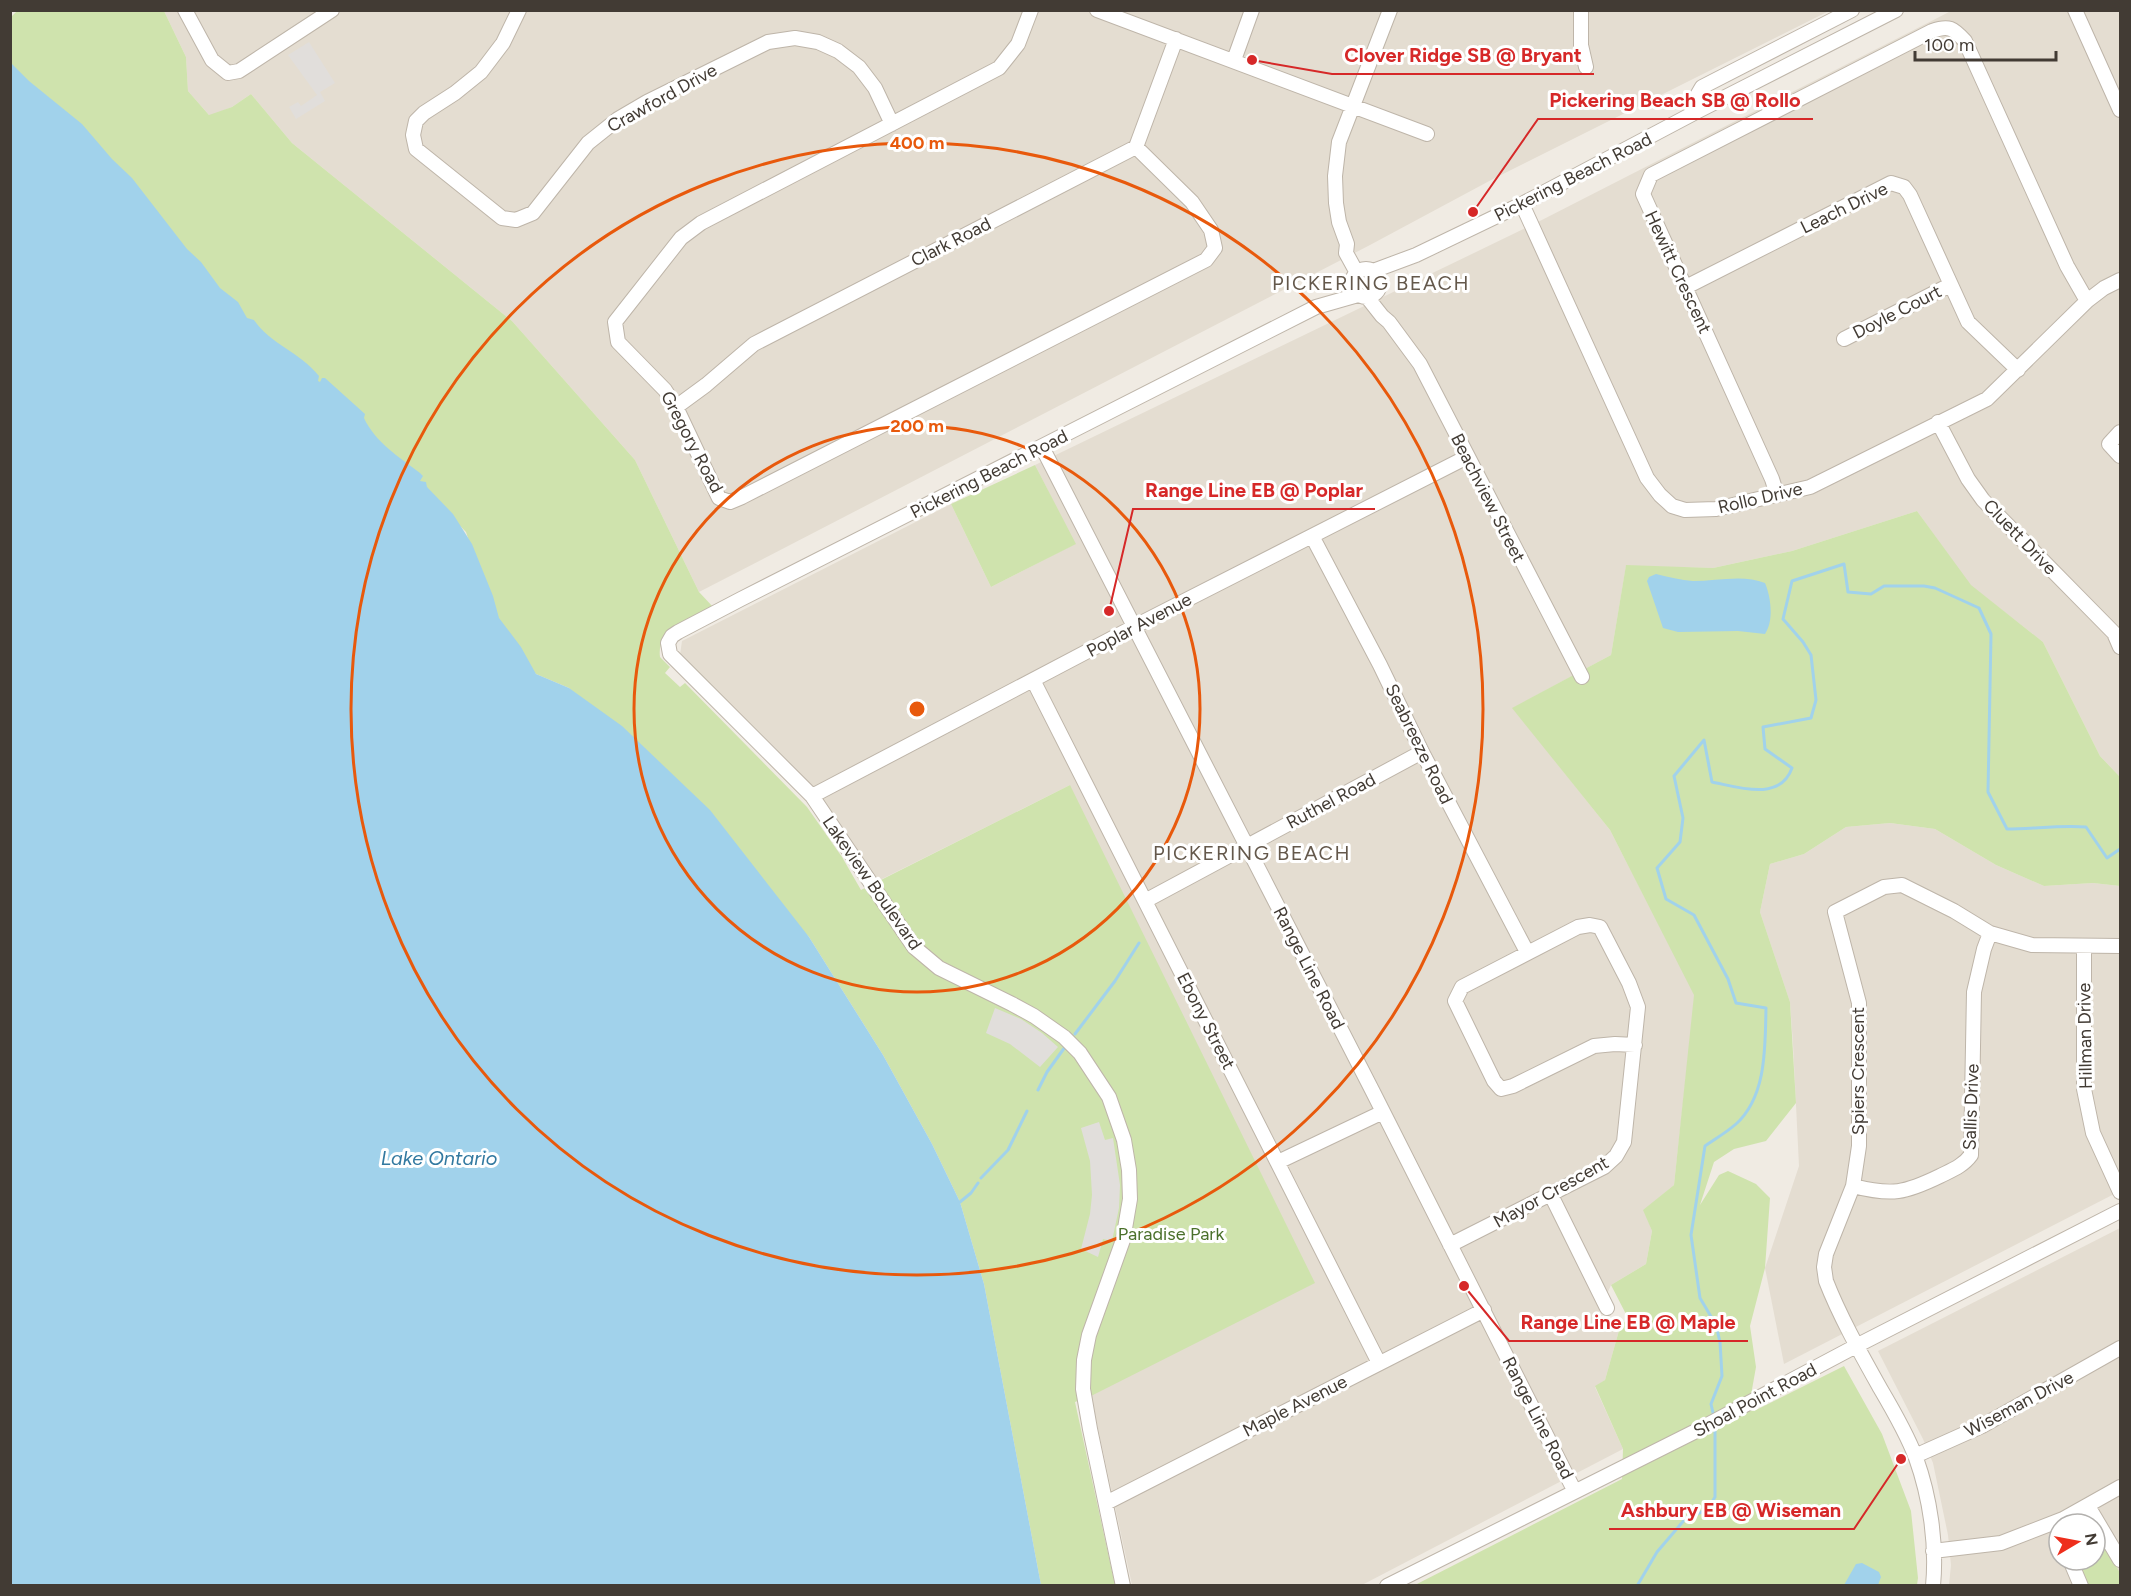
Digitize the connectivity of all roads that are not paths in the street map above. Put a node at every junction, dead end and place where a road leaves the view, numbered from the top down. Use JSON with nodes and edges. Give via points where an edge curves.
{"nodes":[{"id":1,"x":185,"y":10,"type":"edge"},
{"id":2,"x":332,"y":10,"type":"edge"},
{"id":3,"x":519,"y":10,"type":"edge"},
{"id":4,"x":1031,"y":10,"type":"edge"},
{"id":5,"x":1097,"y":10,"type":"edge"},
{"id":6,"x":1252,"y":10,"type":"edge"},
{"id":7,"x":1390,"y":10,"type":"edge"},
{"id":8,"x":1581,"y":10,"type":"edge"},
{"id":9,"x":1852,"y":10,"type":"edge"},
{"id":10,"x":1896,"y":10,"type":"edge"},
{"id":11,"x":2075,"y":10,"type":"edge"},
{"id":12,"x":1176,"y":39,"type":"junction"},
{"id":13,"x":1233,"y":60,"type":"junction"},
{"id":14,"x":1586,"y":67,"type":"dead end"},
{"id":15,"x":1354,"y":107,"type":"junction"},
{"id":16,"x":2121,"y":111,"type":"edge"},
{"id":17,"x":1696,"y":112,"type":"junction"},
{"id":18,"x":892,"y":124,"type":"junction"},
{"id":19,"x":1427,"y":134,"type":"dead end"},
{"id":20,"x":1136,"y":147,"type":"junction"},
{"id":21,"x":1522,"y":204,"type":"junction"},
{"id":22,"x":2121,"y":280,"type":"edge"},
{"id":23,"x":1366,"y":283,"type":"junction"},
{"id":24,"x":1950,"y":285,"type":"junction"},
{"id":25,"x":1686,"y":287,"type":"junction"},
{"id":26,"x":2087,"y":302,"type":"junction"},
{"id":27,"x":1844,"y":339,"type":"dead end"},
{"id":28,"x":2018,"y":370,"type":"junction"},
{"id":29,"x":676,"y":407,"type":"junction"},
{"id":30,"x":1938,"y":422,"type":"junction"},
{"id":31,"x":2121,"y":432,"type":"edge"},
{"id":32,"x":1042,"y":447,"type":"junction"},
{"id":33,"x":2121,"y":456,"type":"edge"},
{"id":34,"x":1467,"y":457,"type":"junction"},
{"id":35,"x":1777,"y":495,"type":"junction"},
{"id":36,"x":1312,"y":536,"type":"junction"},
{"id":37,"x":1134,"y":627,"type":"junction"},
{"id":38,"x":2117,"y":631,"type":"edge"},
{"id":39,"x":667,"y":647,"type":"joint"},
{"id":40,"x":2121,"y":647,"type":"edge"},
{"id":41,"x":1582,"y":677,"type":"dead end"},
{"id":42,"x":1033,"y":680,"type":"junction"},
{"id":43,"x":1422,"y":752,"type":"junction"},
{"id":44,"x":812,"y":796,"type":"junction"},
{"id":45,"x":1246,"y":846,"type":"junction"},
{"id":46,"x":1145,"y":901,"type":"junction"},
{"id":47,"x":1990,"y":933,"type":"junction"},
{"id":48,"x":2084,"y":946,"type":"junction"},
{"id":49,"x":2121,"y":946,"type":"edge"},
{"id":50,"x":1527,"y":952,"type":"junction"},
{"id":51,"x":1635,"y":1046,"type":"junction"},
{"id":52,"x":1383,"y":1112,"type":"junction"},
{"id":53,"x":1278,"y":1162,"type":"junction"},
{"id":54,"x":1853,"y":1186,"type":"junction"},
{"id":55,"x":2121,"y":1192,"type":"edge"},
{"id":56,"x":1551,"y":1195,"type":"junction"},
{"id":57,"x":2121,"y":1211,"type":"edge"},
{"id":58,"x":1450,"y":1245,"type":"junction"},
{"id":59,"x":1607,"y":1308,"type":"dead end"},
{"id":60,"x":1484,"y":1310,"type":"junction"},
{"id":61,"x":1857,"y":1345,"type":"junction"},
{"id":62,"x":2121,"y":1348,"type":"edge"},
{"id":63,"x":1379,"y":1363,"type":"junction"},
{"id":64,"x":1916,"y":1456,"type":"junction"},
{"id":65,"x":2121,"y":1487,"type":"edge"},
{"id":66,"x":1574,"y":1490,"type":"junction"},
{"id":67,"x":1106,"y":1503,"type":"junction"},
{"id":68,"x":2088,"y":1506,"type":"junction"},
{"id":69,"x":2080,"y":1512,"type":"edge"},
{"id":70,"x":2047,"y":1532,"type":"edge"},
{"id":71,"x":1933,"y":1551,"type":"junction"},
{"id":72,"x":2121,"y":1560,"type":"edge"},
{"id":73,"x":2075,"y":1572,"type":"edge"},
{"id":74,"x":1123,"y":1586,"type":"edge"},
{"id":75,"x":1387,"y":1586,"type":"edge"},
{"id":76,"x":1933,"y":1586,"type":"edge"},
{"id":77,"x":2081,"y":1586,"type":"edge"}],
"edges":[{"from":1,"to":2,"type":"street","via":[[212,60],[228,73],[239,71]]},
{"from":3,"to":18,"type":"street","name":"Crawford Drive","via":[[503,43],[481,72],[424,113],[416,121],[413,135],[416,149],[502,218],[516,220],[533,213],[588,143],[618,119],[768,42],[795,38],[838,51],[859,67],[875,88]]},
{"from":4,"to":18,"type":"street","name":"Gregory Road","via":[[1018,44],[999,68]]},
{"from":5,"to":12,"type":"street"},
{"from":6,"to":13,"type":"street"},
{"from":7,"to":15,"type":"street","name":"Beachview Street"},
{"from":8,"to":14,"type":"street","via":[[1581,45]]},
{"from":9,"to":17,"type":"street","via":[[1702,87],[1695,99]]},
{"from":10,"to":17,"type":"street","name":"Pickering Beach Road"},
{"from":11,"to":16,"type":"street"},
{"from":12,"to":13,"type":"street"},
{"from":12,"to":20,"type":"street"},
{"from":13,"to":15,"type":"street"},
{"from":15,"to":19,"type":"street"},
{"from":15,"to":23,"type":"street","name":"Beachview Street","via":[[1340,142],[1336,203],[1347,244],[1358,255]]},
{"from":17,"to":21,"type":"street","name":"Pickering Beach Road"},
{"from":18,"to":29,"type":"street","name":"Gregory Road","via":[[701,223],[681,238],[615,322],[618,342],[665,390]]},
{"from":20,"to":29,"type":"street","name":"Clark Road","via":[[754,344]]},
{"from":20,"to":29,"type":"street","name":"Gregory Road","via":[[1192,202],[1211,230],[1215,248],[1206,260],[730,502],[719,498]]},
{"from":21,"to":23,"type":"street","name":"Pickering Beach Road"},
{"from":21,"to":35,"type":"street","name":"Rollo Drive","via":[[1647,478],[1660,495],[1672,506],[1685,510],[1716,509]]},
{"from":22,"to":26,"type":"street","name":"Rollo Drive"},
{"from":23,"to":32,"type":"street","name":"Pickering Beach Road"},
{"from":23,"to":34,"type":"street","name":"Beachview Street","via":[[1420,364]]},
{"from":24,"to":25,"type":"street","name":"Leach Drive","via":[[1910,195],[1904,187],[1891,183]]},
{"from":24,"to":27,"type":"street","name":"Doyle Court"},
{"from":24,"to":28,"type":"street","name":"Leach Drive","via":[[1968,322]]},
{"from":25,"to":26,"type":"street","name":"Hewitt Crescent","via":[[1643,194],[1651,175],[1943,27],[1955,30],[1965,41]]},
{"from":25,"to":35,"type":"street","name":"Hewitt Crescent"},
{"from":26,"to":28,"type":"street","name":"Rollo Drive"},
{"from":28,"to":30,"type":"street","name":"Rollo Drive","via":[[1987,399]]},
{"from":30,"to":35,"type":"street","name":"Rollo Drive","via":[[1810,487]]},
{"from":30,"to":38,"type":"street","name":"Cluett Drive","via":[[1983,500]]},
{"from":31,"to":33,"type":"street","via":[[2109,444]]},
{"from":32,"to":37,"type":"street","name":"Range Line Road"},
{"from":32,"to":39,"type":"street","name":"Pickering Beach Road","via":[[699,621],[672,636]]},
{"from":34,"to":36,"type":"street","name":"Poplar Avenue"},
{"from":34,"to":41,"type":"street","name":"Beachview Street"},
{"from":36,"to":37,"type":"street","name":"Poplar Avenue"},
{"from":36,"to":43,"type":"street","name":"Seabreeze Road"},
{"from":37,"to":42,"type":"street","name":"Poplar Avenue"},
{"from":37,"to":45,"type":"street","name":"Range Line Road"},
{"from":38,"to":40,"type":"street","name":"Cluett Drive"},
{"from":39,"to":44,"type":"street","name":"Lakeview Boulevard"},
{"from":42,"to":44,"type":"street","name":"Poplar Avenue"},
{"from":42,"to":46,"type":"street","name":"Ebony Street"},
{"from":43,"to":45,"type":"street","name":"Ruthel Road"},
{"from":43,"to":50,"type":"street","name":"Seabreeze Road"},
{"from":44,"to":67,"type":"street","name":"Lakeview Boulevard","via":[[914,947],[946,972],[1034,1016],[1064,1037],[1095,1074],[1114,1109],[1130,1181],[1127,1225],[1092,1321],[1083,1374],[1086,1410]]},
{"from":45,"to":46,"type":"street","name":"Ruthel Road"},
{"from":45,"to":52,"type":"street","name":"Range Line Road"},
{"from":46,"to":53,"type":"street","name":"Ebony Street"},
{"from":47,"to":48,"type":"street","name":"Spiers Crescent","via":[[2032,945]]},
{"from":47,"to":54,"type":"street","name":"Sallis Drive","via":[[1974,992],[1971,1155],[1965,1164],[1914,1189],[1877,1191]]},
{"from":47,"to":54,"type":"street","name":"Spiers Crescent","via":[[1902,885],[1884,887],[1835,912],[1859,1003],[1859,1146]]},
{"from":48,"to":49,"type":"street","name":"Spiers Crescent"},
{"from":48,"to":55,"type":"street","name":"Hillman Drive","via":[[2084,1089],[2093,1133]]},
{"from":50,"to":51,"type":"street","name":"Mayor Crescent","via":[[1578,927],[1600,927],[1638,1007]]},
{"from":50,"to":51,"type":"street","name":"Mayor Crescent","via":[[1462,987],[1455,1001],[1501,1089],[1594,1046]]},
{"from":51,"to":56,"type":"street","name":"Mayor Crescent","via":[[1623,1142],[1616,1156],[1604,1167]]},
{"from":52,"to":53,"type":"street"},
{"from":52,"to":58,"type":"street","name":"Range Line Road"},
{"from":53,"to":63,"type":"street","name":"Ebony Street"},
{"from":54,"to":61,"type":"street","name":"Spiers Crescent","via":[[1824,1268],[1831,1295]]},
{"from":56,"to":58,"type":"street","name":"Mayor Crescent"},
{"from":56,"to":59,"type":"street"},
{"from":57,"to":61,"type":"street","name":"Shoal Point Road"},
{"from":58,"to":60,"type":"street","name":"Range Line Road"},
{"from":60,"to":63,"type":"street","name":"Maple Avenue"},
{"from":60,"to":66,"type":"street","name":"Range Line Road"},
{"from":61,"to":64,"type":"street","name":"Spiers Crescent"},
{"from":61,"to":66,"type":"street","name":"Shoal Point Road","via":[[1694,1432]]},
{"from":62,"to":64,"type":"street","name":"Wiseman Drive","via":[[1982,1426]]},
{"from":63,"to":67,"type":"street","name":"Maple Avenue"},
{"from":64,"to":71,"type":"street","name":"Spiers Crescent"},
{"from":65,"to":68,"type":"street"},
{"from":66,"to":75,"type":"street","name":"Shoal Point Road"},
{"from":67,"to":74,"type":"street"},
{"from":68,"to":69,"type":"street"},
{"from":68,"to":72,"type":"street"},
{"from":70,"to":71,"type":"street","via":[[2001,1544]]},
{"from":71,"to":76,"type":"street","name":"Spiers Crescent"},
{"from":73,"to":77,"type":"street"}]}
